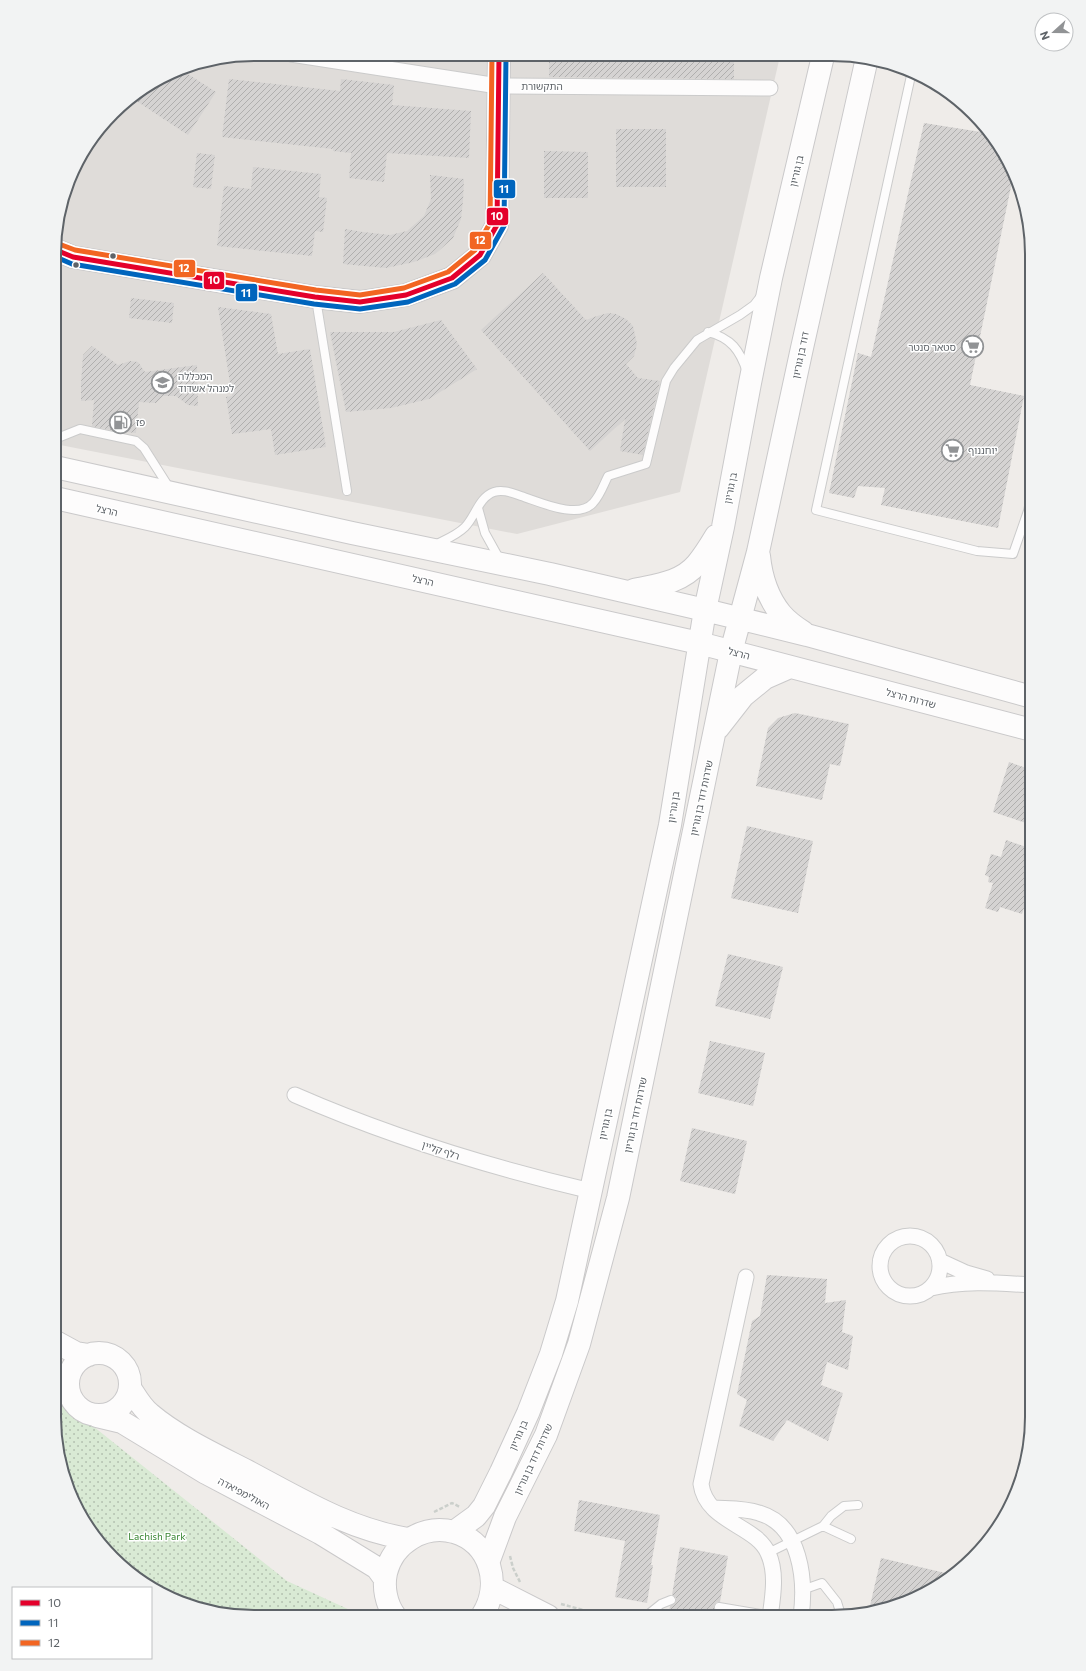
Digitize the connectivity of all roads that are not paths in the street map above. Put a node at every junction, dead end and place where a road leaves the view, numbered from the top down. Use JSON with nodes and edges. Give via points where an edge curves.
{"nodes":[{"id":1,"x":336,"y":61,"type":"edge"},
{"id":2,"x":499,"y":61,"type":"edge"},
{"id":3,"x":822,"y":61,"type":"edge"},
{"id":4,"x":866,"y":64,"type":"edge"},
{"id":5,"x":910,"y":78,"type":"edge"},
{"id":6,"x":498,"y":86,"type":"junction"},
{"id":7,"x":770,"y":88,"type":"dead end"},
{"id":8,"x":61,"y":252,"type":"edge"},
{"id":9,"x":771,"y":278,"type":"junction"},
{"id":10,"x":315,"y":297,"type":"junction"},
{"id":11,"x":708,"y":332,"type":"junction"},
{"id":12,"x":750,"y":382,"type":"junction"},
{"id":13,"x":61,"y":436,"type":"edge"},
{"id":14,"x":61,"y":468,"type":"edge"},
{"id":15,"x":347,"y":492,"type":"dead end"},
{"id":16,"x":172,"y":494,"type":"junction"},
{"id":17,"x":61,"y":499,"type":"edge"},
{"id":18,"x":478,"y":508,"type":"junction"},
{"id":19,"x":1025,"y":520,"type":"edge"},
{"id":20,"x":723,"y":527,"type":"junction"},
{"id":21,"x":426,"y":549,"type":"junction"},
{"id":22,"x":758,"y":552,"type":"junction"},
{"id":23,"x":503,"y":565,"type":"junction"},
{"id":24,"x":626,"y":591,"type":"junction"},
{"id":25,"x":705,"y":610,"type":"junction"},
{"id":26,"x":739,"y":619,"type":"junction"},
{"id":27,"x":807,"y":635,"type":"junction"},
{"id":28,"x":699,"y":643,"type":"junction"},
{"id":29,"x":731,"y":652,"type":"junction"},
{"id":30,"x":790,"y":666,"type":"junction"},
{"id":31,"x":1025,"y":695,"type":"edge"},
{"id":32,"x":1025,"y":728,"type":"edge"},
{"id":33,"x":714,"y":733,"type":"junction"},
{"id":34,"x":295,"y":1095,"type":"dead end"},
{"id":35,"x":591,"y":1191,"type":"junction"},
{"id":36,"x":940,"y":1262,"type":"junction"},
{"id":37,"x":746,"y":1277,"type":"dead end"},
{"id":38,"x":999,"y":1283,"type":"junction"},
{"id":39,"x":1025,"y":1284,"type":"edge"},
{"id":40,"x":931,"y":1288,"type":"junction"},
{"id":41,"x":61,"y":1345,"type":"edge"},
{"id":42,"x":89,"y":1355,"type":"junction"},
{"id":43,"x":61,"y":1376,"type":"edge"},
{"id":44,"x":130,"y":1388,"type":"junction"},
{"id":45,"x":97,"y":1416,"type":"junction"},
{"id":46,"x":858,"y":1505,"type":"dead end"},
{"id":47,"x":713,"y":1508,"type":"junction"},
{"id":48,"x":823,"y":1526,"type":"junction"},
{"id":49,"x":454,"y":1532,"type":"junction"},
{"id":50,"x":408,"y":1539,"type":"junction"},
{"id":51,"x":851,"y":1539,"type":"dead end"},
{"id":52,"x":792,"y":1541,"type":"junction"},
{"id":53,"x":768,"y":1553,"type":"junction"},
{"id":54,"x":488,"y":1563,"type":"junction"},
{"id":55,"x":385,"y":1587,"type":"junction"},
{"id":56,"x":493,"y":1588,"type":"junction"},
{"id":57,"x":802,"y":1590,"type":"junction"},
{"id":58,"x":671,"y":1600,"type":"dead end"},
{"id":59,"x":719,"y":1607,"type":"dead end"},
{"id":60,"x":552,"y":1609,"type":"edge"},
{"id":61,"x":379,"y":1610,"type":"edge"},
{"id":62,"x":391,"y":1610,"type":"edge"},
{"id":63,"x":486,"y":1610,"type":"edge"},
{"id":64,"x":654,"y":1610,"type":"edge"},
{"id":65,"x":736,"y":1610,"type":"edge"},
{"id":66,"x":771,"y":1610,"type":"edge"},
{"id":67,"x":802,"y":1610,"type":"edge"},
{"id":68,"x":839,"y":1610,"type":"edge"}],
"edges":[{"from":1,"to":6,"type":"street","name":"התקשורת"},
{"from":2,"to":6,"type":"main road"},
{"from":3,"to":9,"type":"main road","name":"בן גוריון"},
{"from":4,"to":22,"type":"main road","name":"דוד בן גוריון"},
{"from":5,"to":19,"type":"lane","via":[[816,510],[977,551],[1013,554]]},
{"from":6,"to":7,"type":"street","name":"התקשורת"},
{"from":6,"to":10,"type":"main road","via":[[497,225],[480,255],[452,278],[406,295],[360,302]]},
{"from":8,"to":10,"type":"main road","via":[[73,257]]},
{"from":9,"to":11,"type":"lane","via":[[754,305]]},
{"from":9,"to":12,"type":"main road","name":"בן גוריון"},
{"from":10,"to":15,"type":"lane"},
{"from":11,"to":12,"type":"lane","via":[[729,341],[740,353]]},
{"from":11,"to":18,"type":"lane","via":[[689,348],[666,381],[646,464],[608,476],[595,501],[582,510],[568,510],[500,491],[486,496]]},
{"from":12,"to":20,"type":"main road","name":"בן גוריון"},
{"from":13,"to":16,"type":"lane","via":[[80,429],[136,441],[144,448]]},
{"from":14,"to":16,"type":"main road"},
{"from":16,"to":21,"type":"main road"},
{"from":17,"to":28,"type":"main road","name":"הרצל"},
{"from":18,"to":21,"type":"lane","via":[[471,520],[457,533]]},
{"from":18,"to":23,"type":"lane","via":[[485,534]]},
{"from":20,"to":24,"type":"main road","via":[[688,573],[662,584]]},
{"from":20,"to":25,"type":"main road","name":"בן גוריון"},
{"from":21,"to":23,"type":"main road"},
{"from":22,"to":26,"type":"main road","name":"דוד בן גוריון"},
{"from":22,"to":27,"type":"main road","via":[[760,571],[780,613]]},
{"from":23,"to":24,"type":"main road"},
{"from":24,"to":25,"type":"main road"},
{"from":25,"to":26,"type":"main road"},
{"from":25,"to":28,"type":"main road","name":"בן גוריון"},
{"from":26,"to":27,"type":"main road"},
{"from":26,"to":29,"type":"main road","name":"דוד בן גוריון"},
{"from":27,"to":31,"type":"main road"},
{"from":28,"to":29,"type":"main road","name":"הרצל"},
{"from":28,"to":35,"type":"main road","name":"בן גוריון","via":[[670,825]]},
{"from":29,"to":30,"type":"main road","name":"הרצל"},
{"from":29,"to":33,"type":"main road","name":"שדרות דוד בן גוריון"},
{"from":30,"to":32,"type":"main road","name":"שדרות הרצל"},
{"from":30,"to":33,"type":"main road","via":[[765,678],[743,696]]},
{"from":33,"to":54,"type":"main road","name":"שדרות דוד בן גוריון","via":[[618,1198],[579,1344],[546,1435],[504,1518]]},
{"from":34,"to":35,"type":"street","name":"רלף קליין","via":[[411,1141],[522,1175]]},
{"from":35,"to":49,"type":"main road","name":"בן גוריון","via":[[567,1301],[551,1354],[530,1407],[484,1506],[476,1516]]},
{"from":36,"to":38,"type":"street"},
{"from":36,"to":40,"type":"street","via":[[939,1276]]},
{"from":36,"to":40,"type":"street","via":[[934,1248],[928,1242],[913,1237],[905,1237],[892,1243],[883,1255],[881,1272],[890,1288],[908,1296],[919,1295]]},
{"from":37,"to":47,"type":"street","via":[[702,1484],[703,1494]]},
{"from":38,"to":39,"type":"street"},
{"from":38,"to":40,"type":"street","via":[[942,1285]]},
{"from":41,"to":42,"type":"main road","via":[[76,1353]]},
{"from":42,"to":43,"type":"main road"},
{"from":42,"to":44,"type":"main road","via":[[107,1354],[119,1359],[127,1370]]},
{"from":43,"to":45,"type":"main road","via":[[73,1402],[84,1411]]},
{"from":44,"to":45,"type":"main road","via":[[128,1398],[115,1411]]},
{"from":44,"to":50,"type":"main road","name":"האולימפיאדה","via":[[139,1403],[150,1414],[212,1453],[337,1519],[380,1534]]},
{"from":45,"to":55,"type":"main road","name":"האולימפיאדה","via":[[122,1422],[206,1473],[320,1533],[377,1568]]},
{"from":46,"to":48,"type":"lane","via":[[844,1506]]},
{"from":47,"to":52,"type":"street","via":[[749,1510],[771,1517]]},
{"from":47,"to":53,"type":"street","via":[[762,1543]]},
{"from":48,"to":51,"type":"lane"},
{"from":48,"to":52,"type":"lane"},
{"from":49,"to":50,"type":"main road","via":[[438,1530]]},
{"from":49,"to":54,"type":"main road","via":[[468,1539],[480,1550]]},
{"from":50,"to":55,"type":"main road","via":[[396,1550],[388,1564]]},
{"from":52,"to":53,"type":"lane"},
{"from":52,"to":57,"type":"street","via":[[798,1556]]},
{"from":53,"to":66,"type":"street","via":[[774,1578]]},
{"from":54,"to":56,"type":"main road"},
{"from":55,"to":61,"type":"main road"},
{"from":55,"to":62,"type":"main road"},
{"from":56,"to":60,"type":"main road"},
{"from":56,"to":63,"type":"main road"},
{"from":57,"to":67,"type":"street"},
{"from":57,"to":68,"type":"lane","via":[[822,1583],[837,1602]]},
{"from":58,"to":64,"type":"lane"},
{"from":59,"to":65,"type":"lane"}]}
